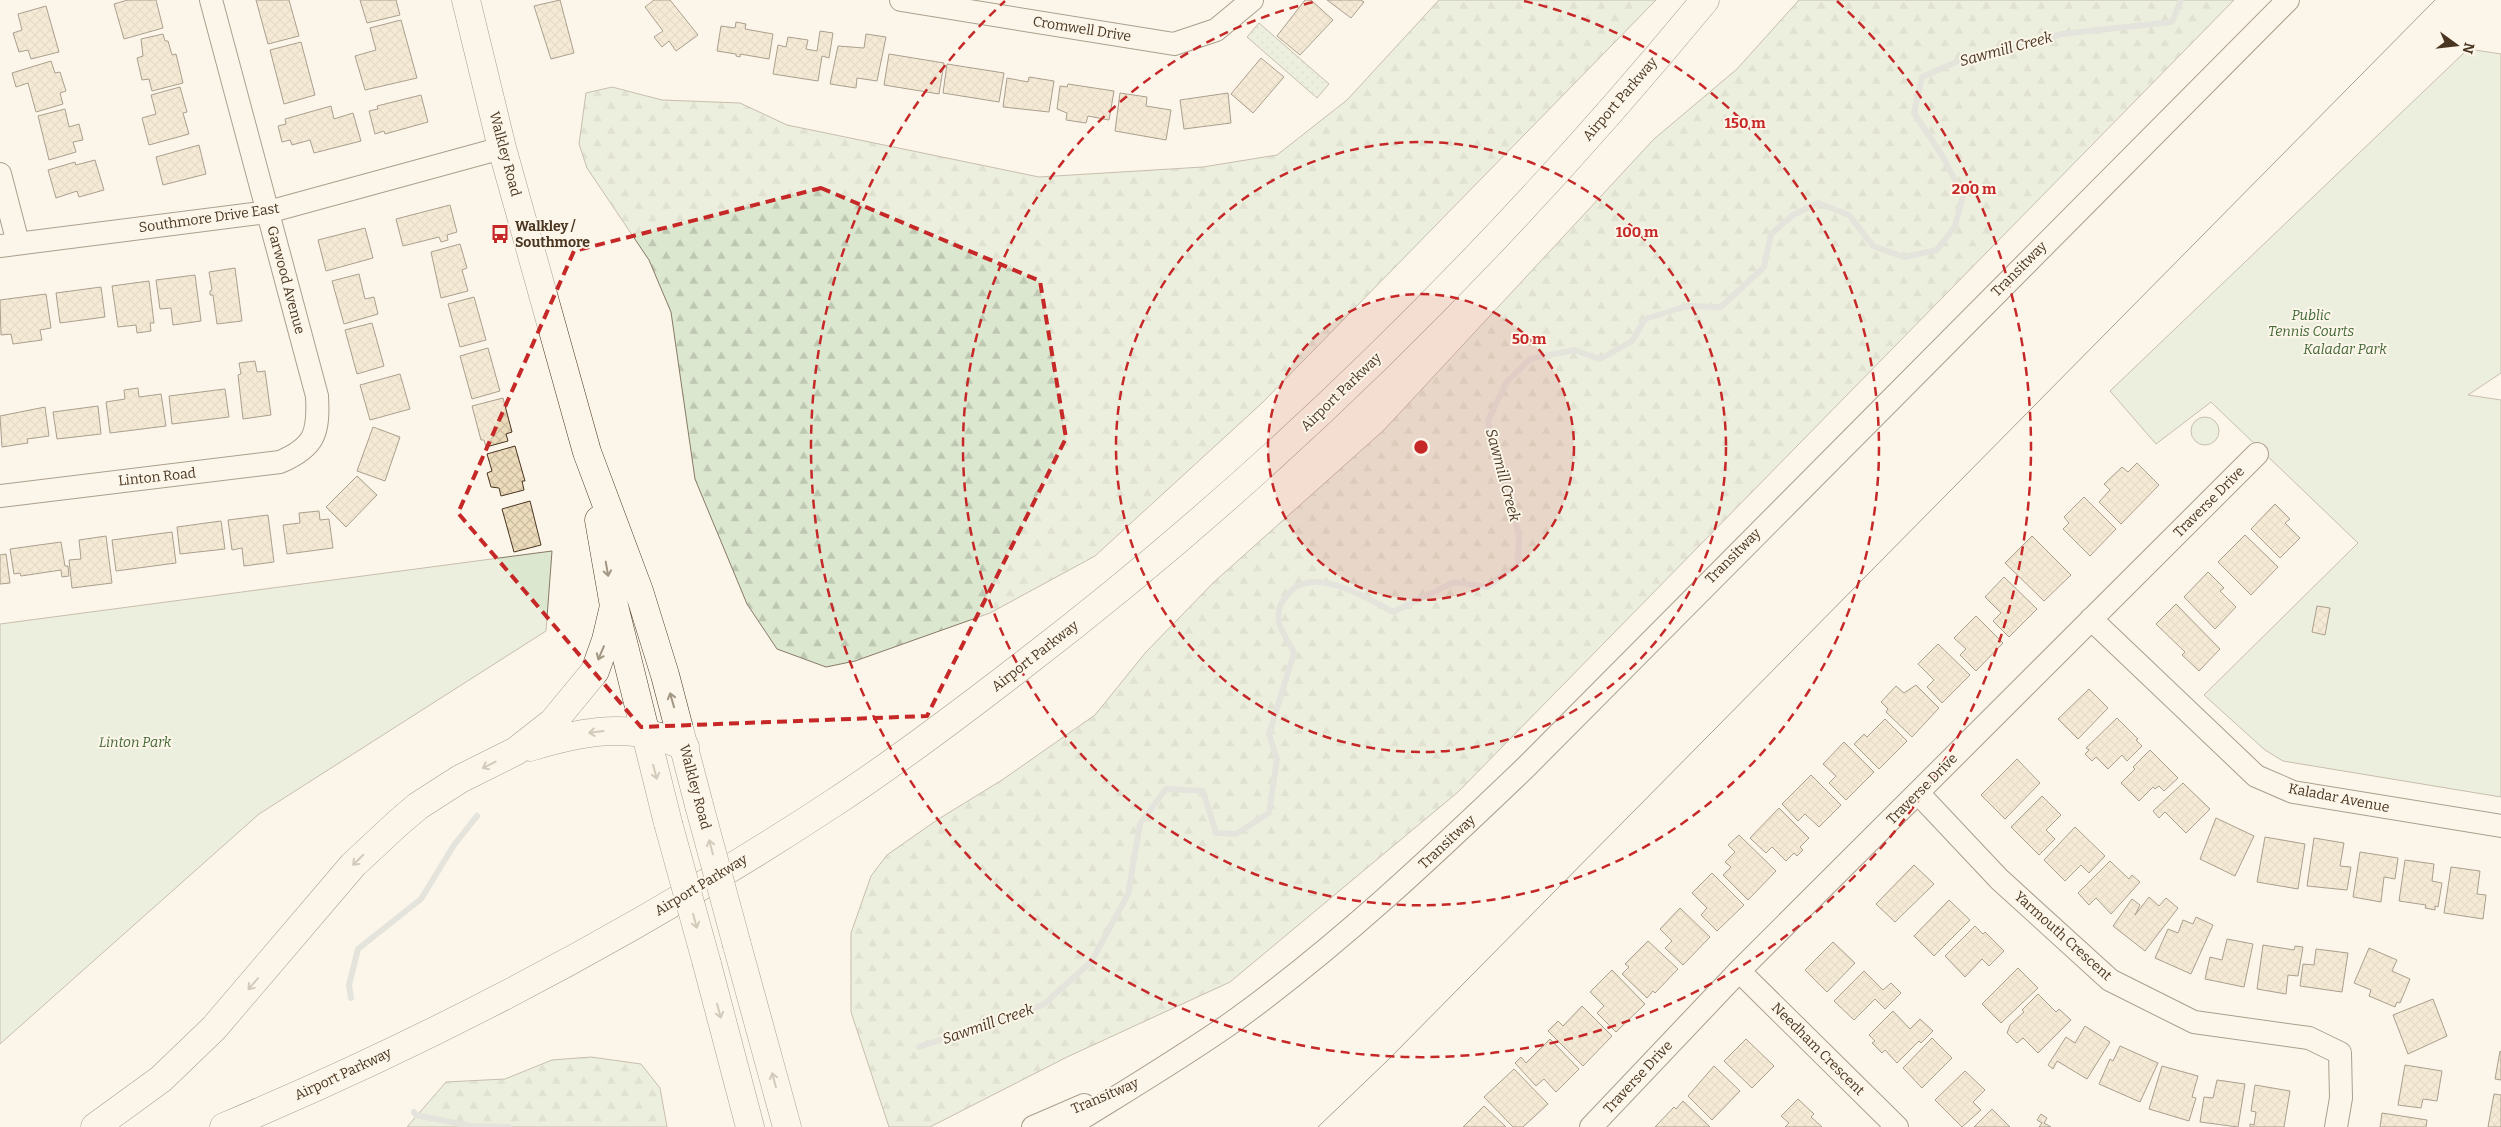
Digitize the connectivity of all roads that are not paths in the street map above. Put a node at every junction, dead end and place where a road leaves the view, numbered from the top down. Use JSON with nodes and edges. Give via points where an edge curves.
{"nodes":[{"id":1,"x":211,"y":0,"type":"edge"},
{"id":2,"x":466,"y":0,"type":"edge"},
{"id":3,"x":901,"y":0,"type":"edge"},
{"id":4,"x":907,"y":0,"type":"edge"},
{"id":5,"x":1252,"y":0,"type":"edge"},
{"id":6,"x":1705,"y":0,"type":"edge"},
{"id":7,"x":2288,"y":0,"type":"edge"},
{"id":8,"x":502,"y":148,"type":"junction"},
{"id":9,"x":0,"y":174,"type":"edge"},
{"id":10,"x":268,"y":212,"type":"junction"},
{"id":11,"x":9,"y":245,"type":"edge"},
{"id":12,"x":309,"y":444,"type":"joint"},
{"id":13,"x":587,"y":452,"type":"junction"},
{"id":14,"x":2257,"y":454,"type":"dead end"},
{"id":15,"x":0,"y":496,"type":"edge"},
{"id":16,"x":614,"y":606,"type":"junction"},
{"id":17,"x":2091,"y":619,"type":"junction"},
{"id":18,"x":645,"y":733,"type":"junction"},
{"id":19,"x":685,"y":747,"type":"junction"},
{"id":20,"x":516,"y":751,"type":"junction"},
{"id":21,"x":1918,"y":793,"type":"junction"},
{"id":22,"x":2501,"y":826,"type":"edge"},
{"id":23,"x":1739,"y":971,"type":"junction"},
{"id":24,"x":1149,"y":1077,"type":"junction"},
{"id":25,"x":95,"y":1127,"type":"edge"},
{"id":26,"x":224,"y":1127,"type":"edge"},
{"id":27,"x":750,"y":1127,"type":"edge"},
{"id":28,"x":787,"y":1127,"type":"edge"},
{"id":29,"x":1033,"y":1127,"type":"edge"},
{"id":30,"x":1068,"y":1127,"type":"edge"},
{"id":31,"x":1591,"y":1127,"type":"edge"},
{"id":32,"x":1897,"y":1127,"type":"edge"},
{"id":33,"x":2336,"y":1127,"type":"edge"}],
"edges":[{"from":1,"to":10,"type":"street","name":"Garwood Avenue"},
{"from":2,"to":8,"type":"main road","name":"Walkley Road"},
{"from":3,"to":4,"type":"street","name":"Cromwell Drive"},
{"from":4,"to":5,"type":"street","name":"Cromwell Drive","via":[[1174,44],[1216,30]]},
{"from":6,"to":26,"type":"main road","name":"Airport Parkway","via":[[1607,116],[1530,200],[1338,396],[1132,580],[956,717],[834,803],[618,936],[329,1082]]},
{"from":7,"to":24,"type":"street","name":"Transitway","via":[[1526,768],[1449,841],[1397,890],[1296,974]]},
{"from":8,"to":10,"type":"street","name":"Southmore Drive East"},
{"from":8,"to":13,"type":"main road","name":"Walkley Road"},
{"from":9,"to":11,"type":"street"},
{"from":10,"to":11,"type":"street","name":"Southmore Drive East"},
{"from":10,"to":12,"type":"street","name":"Garwood Avenue","via":[[317,396],[316,432]]},
{"from":12,"to":15,"type":"street","name":"Linton Road","via":[[280,462],[245,468]]},
{"from":13,"to":16,"type":"main road","name":"Walkley Road","one_way":true},
{"from":19,"to":13,"type":"main road","name":"Walkley Road","one_way":true,"via":[[639,591]]},
{"from":14,"to":17,"type":"street","name":"Traverse Drive"},
{"from":16,"to":18,"type":"main road","name":"Walkley Road"},
{"from":16,"to":20,"type":"main road","one_way":true,"via":[[606,640],[588,681],[547,728]]},
{"from":17,"to":21,"type":"street","name":"Traverse Drive"},
{"from":17,"to":22,"type":"street","name":"Kaladar Avenue","via":[[2256,776],[2293,792]]},
{"from":18,"to":19,"type":"main road","via":[[668,738]]},
{"from":18,"to":20,"type":"main road","one_way":true,"via":[[594,732]]},
{"from":18,"to":27,"type":"main road","name":"Walkley Road","one_way":true,"bridge":true},
{"from":28,"to":19,"type":"main road","name":"Walkley Road","one_way":true,"bridge":true},
{"from":20,"to":25,"type":"main road","one_way":true,"via":[[442,790],[418,806],[376,843],[353,865],[214,1028],[161,1079]]},
{"from":21,"to":23,"type":"street","name":"Traverse Drive"},
{"from":21,"to":33,"type":"street","name":"Yarmouth Crescent","via":[[1999,879],[2110,980],[2194,1022],[2310,1038],[2340,1053]]},
{"from":23,"to":31,"type":"street","name":"Traverse Drive"},
{"from":23,"to":32,"type":"street","name":"Needham Crescent"},
{"from":24,"to":29,"type":"street","name":"Transitway"},
{"from":24,"to":30,"type":"street","name":"Transitway"}]}
